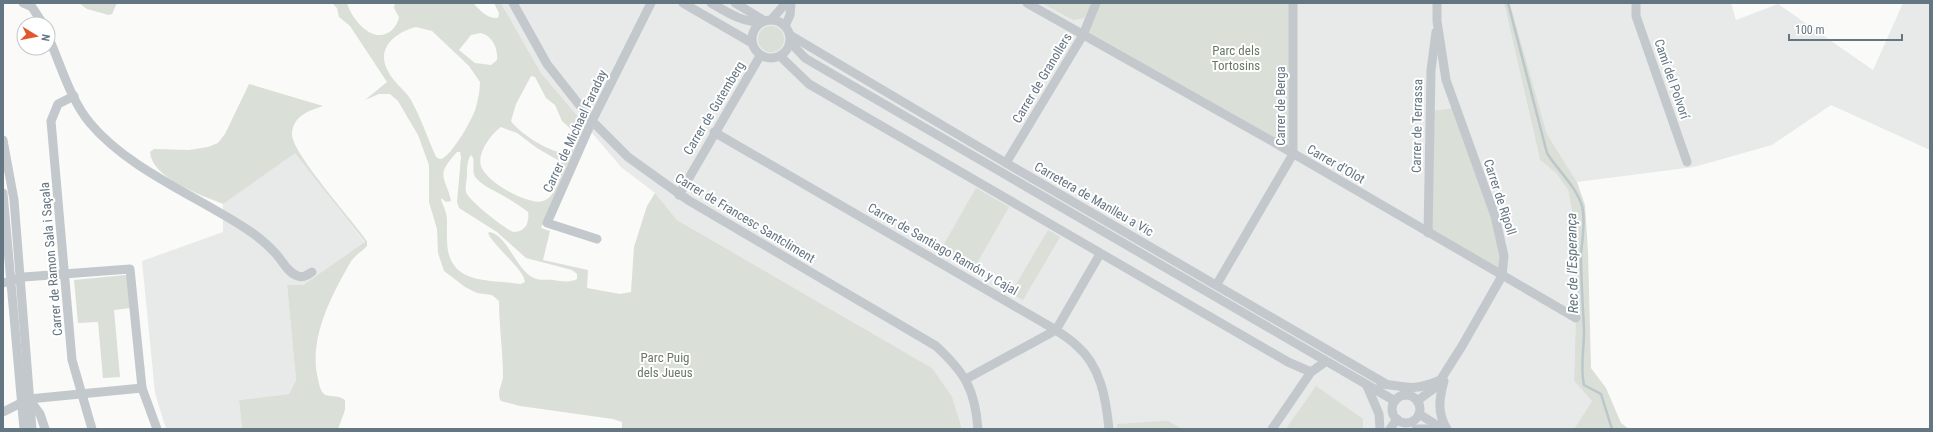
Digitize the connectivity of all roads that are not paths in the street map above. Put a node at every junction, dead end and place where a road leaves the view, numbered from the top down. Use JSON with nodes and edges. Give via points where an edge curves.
{"nodes":[{"id":1,"x":23,"y":3,"type":"edge"},
{"id":2,"x":514,"y":3,"type":"edge"},
{"id":3,"x":651,"y":3,"type":"edge"},
{"id":4,"x":683,"y":3,"type":"edge"},
{"id":5,"x":711,"y":3,"type":"edge"},
{"id":6,"x":735,"y":3,"type":"edge"},
{"id":7,"x":786,"y":3,"type":"edge"},
{"id":8,"x":791,"y":3,"type":"edge"},
{"id":9,"x":1027,"y":3,"type":"edge"},
{"id":10,"x":1096,"y":3,"type":"edge"},
{"id":11,"x":1292,"y":3,"type":"edge"},
{"id":12,"x":1437,"y":3,"type":"edge"},
{"id":13,"x":1636,"y":3,"type":"edge"},
{"id":14,"x":38,"y":16,"type":"edge"},
{"id":15,"x":738,"y":18,"type":"junction"},
{"id":16,"x":765,"y":21,"type":"junction"},
{"id":17,"x":1437,"y":21,"type":"junction"},
{"id":18,"x":785,"y":26,"type":"junction"},
{"id":19,"x":1083,"y":35,"type":"junction"},
{"id":20,"x":790,"y":38,"type":"junction"},
{"id":21,"x":752,"y":39,"type":"junction"},
{"id":22,"x":56,"y":54,"type":"edge"},
{"id":23,"x":760,"y":56,"type":"junction"},
{"id":24,"x":781,"y":56,"type":"junction"},
{"id":25,"x":804,"y":58,"type":"junction"},
{"id":26,"x":74,"y":96,"type":"junction"},
{"id":27,"x":592,"y":121,"type":"junction"},
{"id":28,"x":714,"y":132,"type":"junction"},
{"id":29,"x":3,"y":140,"type":"edge"},
{"id":30,"x":1293,"y":154,"type":"junction"},
{"id":31,"x":1687,"y":162,"type":"dead end"},
{"id":32,"x":1006,"y":163,"type":"junction"},
{"id":33,"x":3,"y":193,"type":"edge"},
{"id":34,"x":679,"y":195,"type":"junction"},
{"id":35,"x":1428,"y":233,"type":"junction"},
{"id":36,"x":597,"y":239,"type":"dead end"},
{"id":37,"x":1100,"y":254,"type":"junction"},
{"id":38,"x":312,"y":272,"type":"dead end"},
{"id":39,"x":66,"y":274,"type":"junction"},
{"id":40,"x":1502,"y":276,"type":"junction"},
{"id":41,"x":21,"y":278,"type":"junction"},
{"id":42,"x":7,"y":283,"type":"edge"},
{"id":43,"x":1216,"y":284,"type":"junction"},
{"id":44,"x":1576,"y":318,"type":"dead end"},
{"id":45,"x":1056,"y":330,"type":"junction"},
{"id":46,"x":1325,"y":362,"type":"junction"},
{"id":47,"x":1311,"y":372,"type":"junction"},
{"id":48,"x":1444,"y":376,"type":"junction"},
{"id":49,"x":966,"y":379,"type":"junction"},
{"id":50,"x":1363,"y":384,"type":"junction"},
{"id":51,"x":1386,"y":384,"type":"junction"},
{"id":52,"x":142,"y":388,"type":"junction"},
{"id":53,"x":80,"y":394,"type":"junction"},
{"id":54,"x":26,"y":401,"type":"junction"},
{"id":55,"x":1395,"y":401,"type":"junction"},
{"id":56,"x":1418,"y":401,"type":"junction"},
{"id":57,"x":3,"y":412,"type":"edge"},
{"id":58,"x":1419,"y":414,"type":"junction"},
{"id":59,"x":1397,"y":419,"type":"junction"},
{"id":60,"x":24,"y":429,"type":"edge"},
{"id":61,"x":32,"y":429,"type":"edge"},
{"id":62,"x":45,"y":429,"type":"edge"},
{"id":63,"x":92,"y":429,"type":"edge"},
{"id":64,"x":157,"y":429,"type":"edge"},
{"id":65,"x":978,"y":429,"type":"edge"},
{"id":66,"x":1109,"y":429,"type":"edge"},
{"id":67,"x":1272,"y":429,"type":"edge"},
{"id":68,"x":1380,"y":429,"type":"edge"},
{"id":69,"x":1390,"y":429,"type":"edge"},
{"id":70,"x":1416,"y":429,"type":"edge"},
{"id":71,"x":1430,"y":429,"type":"edge"},
{"id":72,"x":1443,"y":429,"type":"edge"},
{"id":73,"x":1447,"y":429,"type":"edge"}],
"edges":[{"from":1,"to":14,"type":"street","via":[[32,7]]},
{"from":2,"to":27,"type":"street","name":"Carrer de Francesc Santcliment","via":[[547,64]]},
{"from":3,"to":27,"type":"street","name":"Carrer de Michael Faraday"},
{"from":4,"to":21,"type":"street"},
{"from":5,"to":15,"type":"street"},
{"from":6,"to":16,"type":"street"},
{"from":7,"to":16,"type":"street"},
{"from":8,"to":18,"type":"street","via":[[790,15]]},
{"from":9,"to":19,"type":"street","name":"Carrer d'Olot"},
{"from":10,"to":19,"type":"street","name":"Carrer de Granollers"},
{"from":11,"to":30,"type":"street","name":"Carrer de Berga"},
{"from":12,"to":17,"type":"street","name":"Carrer de Ripoll"},
{"from":13,"to":31,"type":"street","name":"Camí del Polvorí","via":[[1636,16]]},
{"from":15,"to":16,"type":"street","via":[[752,22]]},
{"from":15,"to":21,"type":"street"},
{"from":16,"to":18,"type":"street","via":[[779,21]]},
{"from":16,"to":21,"type":"street","via":[[754,28]]},
{"from":17,"to":35,"type":"street","name":"Carrer de Terrassa","via":[[1431,70]]},
{"from":17,"to":40,"type":"street","name":"Carrer de Ripoll","via":[[1446,80],[1495,216],[1504,256]]},
{"from":18,"to":20,"type":"street"},
{"from":19,"to":30,"type":"street","name":"Carrer d'Olot"},
{"from":19,"to":32,"type":"street","name":"Carrer de Granollers"},
{"from":20,"to":24,"type":"street","via":[[788,48]]},
{"from":20,"to":25,"type":"street","name":"Carretera de Manlleu a Vic"},
{"from":20,"to":32,"type":"street","name":"Carretera de Manlleu a Vic"},
{"from":21,"to":23,"type":"street"},
{"from":22,"to":26,"type":"street"},
{"from":23,"to":24,"type":"street","via":[[770,59]]},
{"from":23,"to":28,"type":"street","name":"Carrer de Gutemberg"},
{"from":24,"to":25,"type":"street","name":"Carretera de Manlleu a Vic"},
{"from":24,"to":37,"type":"street","via":[[809,84]]},
{"from":25,"to":46,"type":"street","name":"Carretera de Manlleu a Vic"},
{"from":26,"to":38,"type":"street","via":[[90,123],[119,151],[160,179],[248,230],[296,276],[305,276]]},
{"from":26,"to":39,"type":"street","name":"Carrer de Ramon Sala i Saçala","via":[[58,104],[51,121]]},
{"from":27,"to":34,"type":"street","name":"Carrer de Francesc Santcliment","via":[[628,157]]},
{"from":27,"to":36,"type":"street","name":"Carrer de Michael Faraday","via":[[547,223]]},
{"from":28,"to":34,"type":"street","name":"Carrer de Gutemberg"},
{"from":28,"to":45,"type":"street","name":"Carrer de Santiago Ramón y Cajal"},
{"from":29,"to":41,"type":"street","via":[[14,200]]},
{"from":30,"to":35,"type":"street","name":"Carrer d'Olot"},
{"from":30,"to":43,"type":"street","name":"Carrer de Berga"},
{"from":32,"to":43,"type":"street","name":"Carretera de Manlleu a Vic"},
{"from":33,"to":42,"type":"street"},
{"from":34,"to":49,"type":"street","name":"Carrer de Francesc Santcliment","via":[[936,346]]},
{"from":35,"to":40,"type":"street","name":"Carrer d'Olot"},
{"from":37,"to":45,"type":"street"},
{"from":37,"to":47,"type":"street","via":[[1288,362]]},
{"from":39,"to":41,"type":"street"},
{"from":39,"to":52,"type":"street","via":[[130,269]]},
{"from":39,"to":53,"type":"street","name":"Carrer de Ramon Sala i Saçala","via":[[72,360]]},
{"from":40,"to":44,"type":"street","name":"Carrer d'Olot"},
{"from":40,"to":48,"type":"street","name":"Carrer de Ripoll"},
{"from":41,"to":42,"type":"street"},
{"from":41,"to":54,"type":"street","via":[[30,386]]},
{"from":42,"to":54,"type":"street"},
{"from":43,"to":51,"type":"street","name":"Carretera de Manlleu a Vic"},
{"from":45,"to":49,"type":"street"},
{"from":45,"to":66,"type":"street","name":"Carrer de Santiago Ramón y Cajal","via":[[1077,345],[1093,365],[1100,380]]},
{"from":46,"to":47,"type":"street"},
{"from":46,"to":50,"type":"street","name":"Carretera de Manlleu a Vic"},
{"from":47,"to":67,"type":"street"},
{"from":48,"to":51,"type":"street","name":"Carretera de Manlleu a Vic","via":[[1423,388]]},
{"from":48,"to":56,"type":"street","name":"Carrer de Ripoll","via":[[1436,387]]},
{"from":48,"to":73,"type":"street","via":[[1439,407]]},
{"from":49,"to":65,"type":"street","name":"Carrer de Francesc Santcliment","via":[[977,414]]},
{"from":50,"to":51,"type":"street","name":"Carretera de Manlleu a Vic"},
{"from":50,"to":55,"type":"street","name":"Carretera de Manlleu a Vic"},
{"from":50,"to":68,"type":"street","via":[[1379,414]]},
{"from":52,"to":53,"type":"street"},
{"from":52,"to":64,"type":"street"},
{"from":53,"to":54,"type":"street"},
{"from":53,"to":63,"type":"street","name":"Carrer de Ramon Sala i Saçala"},
{"from":54,"to":57,"type":"street"},
{"from":54,"to":60,"type":"street"},
{"from":54,"to":61,"type":"street"},
{"from":54,"to":62,"type":"street","via":[[40,414]]},
{"from":55,"to":56,"type":"street","via":[[1398,397],[1406,395]]},
{"from":55,"to":59,"type":"street","via":[[1393,410]]},
{"from":56,"to":58,"type":"street"},
{"from":58,"to":59,"type":"street","via":[[1409,422]]},
{"from":58,"to":72,"type":"street"},
{"from":59,"to":69,"type":"street"},
{"from":70,"to":71,"type":"street"}]}
